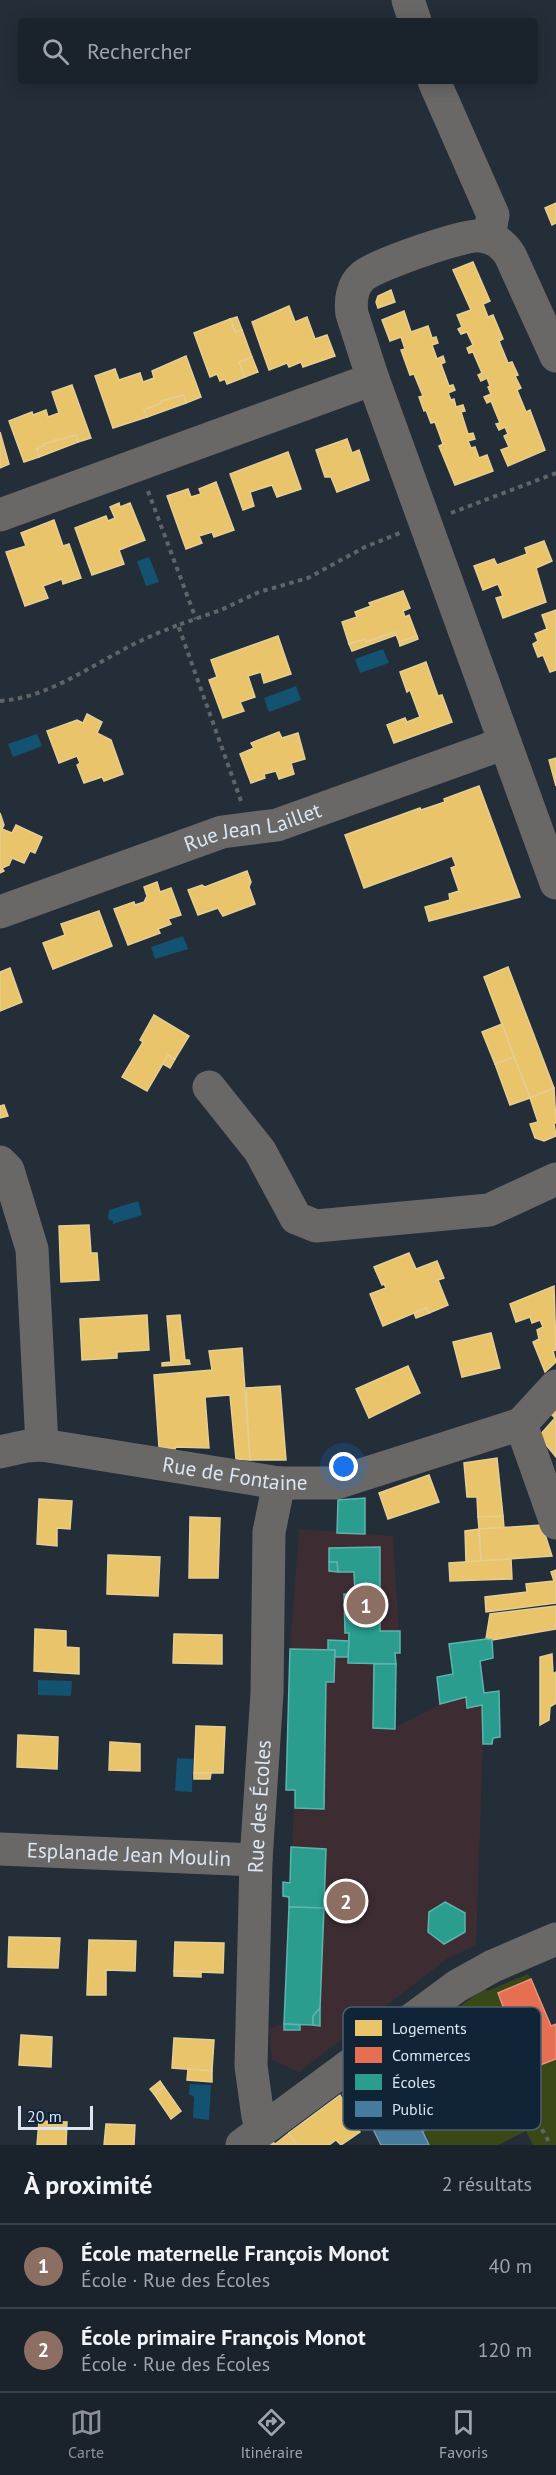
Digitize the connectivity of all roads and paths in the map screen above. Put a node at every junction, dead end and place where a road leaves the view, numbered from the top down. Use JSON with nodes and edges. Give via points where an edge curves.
{"nodes":[{"id":1,"x":408,"y":0,"type":"edge"},
{"id":2,"x":414,"y":18,"type":"edge"},
{"id":3,"x":435,"y":84,"type":"edge"},
{"id":4,"x":489,"y":237,"type":"junction"},
{"id":5,"x":556,"y":356,"type":"edge"},
{"id":6,"x":373,"y":379,"type":"junction"},
{"id":7,"x":140,"y":466,"type":"junction"},
{"id":8,"x":556,"y":473,"type":"edge"},
{"id":9,"x":0,"y":515,"type":"edge"},
{"id":10,"x":426,"y":523,"type":"junction"},
{"id":11,"x":196,"y":619,"type":"junction"},
{"id":12,"x":178,"y":625,"type":"junction"},
{"id":13,"x":0,"y":701,"type":"edge"},
{"id":14,"x":505,"y":743,"type":"junction"},
{"id":15,"x":250,"y":828,"type":"junction"},
{"id":16,"x":556,"y":884,"type":"edge"},
{"id":17,"x":0,"y":912,"type":"edge"},
{"id":18,"x":208,"y":1087,"type":"dead end"},
{"id":19,"x":0,"y":1162,"type":"edge"},
{"id":20,"x":556,"y":1179,"type":"edge"},
{"id":21,"x":556,"y":1386,"type":"edge"},
{"id":22,"x":521,"y":1424,"type":"junction"},
{"id":23,"x":42,"y":1445,"type":"junction"},
{"id":24,"x":0,"y":1452,"type":"edge"},
{"id":25,"x":279,"y":1483,"type":"junction"},
{"id":26,"x":556,"y":1523,"type":"edge"},
{"id":27,"x":0,"y":1849,"type":"edge"},
{"id":28,"x":256,"y":1860,"type":"junction"},
{"id":29,"x":556,"y":1939,"type":"edge"},
{"id":30,"x":434,"y":2004,"type":"junction"},
{"id":31,"x":430,"y":2007,"type":"edge"},
{"id":32,"x":436,"y":2007,"type":"edge"},
{"id":33,"x":343,"y":2071,"type":"edge"},
{"id":34,"x":541,"y":2129,"type":"edge"},
{"id":35,"x":254,"y":2136,"type":"edge"},
{"id":36,"x":550,"y":2145,"type":"edge"}],
"edges":[{"from":1,"to":2,"type":"street"},
{"from":3,"to":4,"type":"street","via":[[493,215]]},
{"from":4,"to":5,"type":"street","via":[[510,255]]},
{"from":4,"to":6,"type":"street","via":[[469,236],[376,267],[361,277],[350,303]]},
{"from":6,"to":7,"type":"street"},
{"from":6,"to":10,"type":"street"},
{"from":7,"to":9,"type":"street"},
{"from":7,"to":11,"type":"path"},
{"from":8,"to":10,"type":"path"},
{"from":10,"to":11,"type":"path","via":[[365,547],[308,578],[259,592]]},
{"from":10,"to":14,"type":"street"},
{"from":11,"to":12,"type":"path"},
{"from":12,"to":13,"type":"path","via":[[48,689]]},
{"from":12,"to":15,"type":"path"},
{"from":14,"to":15,"type":"street","name":"Rue Jean Laillet","via":[[277,825]]},
{"from":14,"to":16,"type":"street"},
{"from":15,"to":17,"type":"street","name":"Rue Jean Laillet","via":[[222,832]]},
{"from":18,"to":20,"type":"street","via":[[260,1151],[296,1218],[316,1226],[489,1210]]},
{"from":19,"to":23,"type":"street","via":[[8,1170],[32,1249]]},
{"from":21,"to":22,"type":"street","name":"Rue de Fontaine"},
{"from":22,"to":25,"type":"street","name":"Rue de Fontaine","via":[[336,1483]]},
{"from":22,"to":26,"type":"street"},
{"from":23,"to":24,"type":"street","name":"Rue de Fontaine"},
{"from":23,"to":25,"type":"street","name":"Rue de Fontaine"},
{"from":25,"to":28,"type":"street","name":"Rue des Écoles","via":[[269,1532],[267,1692]]},
{"from":27,"to":28,"type":"street","name":"Esplanade Jean Moulin"},
{"from":28,"to":35,"type":"street","name":"Rue des Écoles","via":[[251,2066],[258,2117]]},
{"from":29,"to":30,"type":"street","via":[[493,1966]]},
{"from":30,"to":31,"type":"street"},
{"from":30,"to":32,"type":"path"},
{"from":33,"to":35,"type":"street"},
{"from":34,"to":36,"type":"path"}]}
